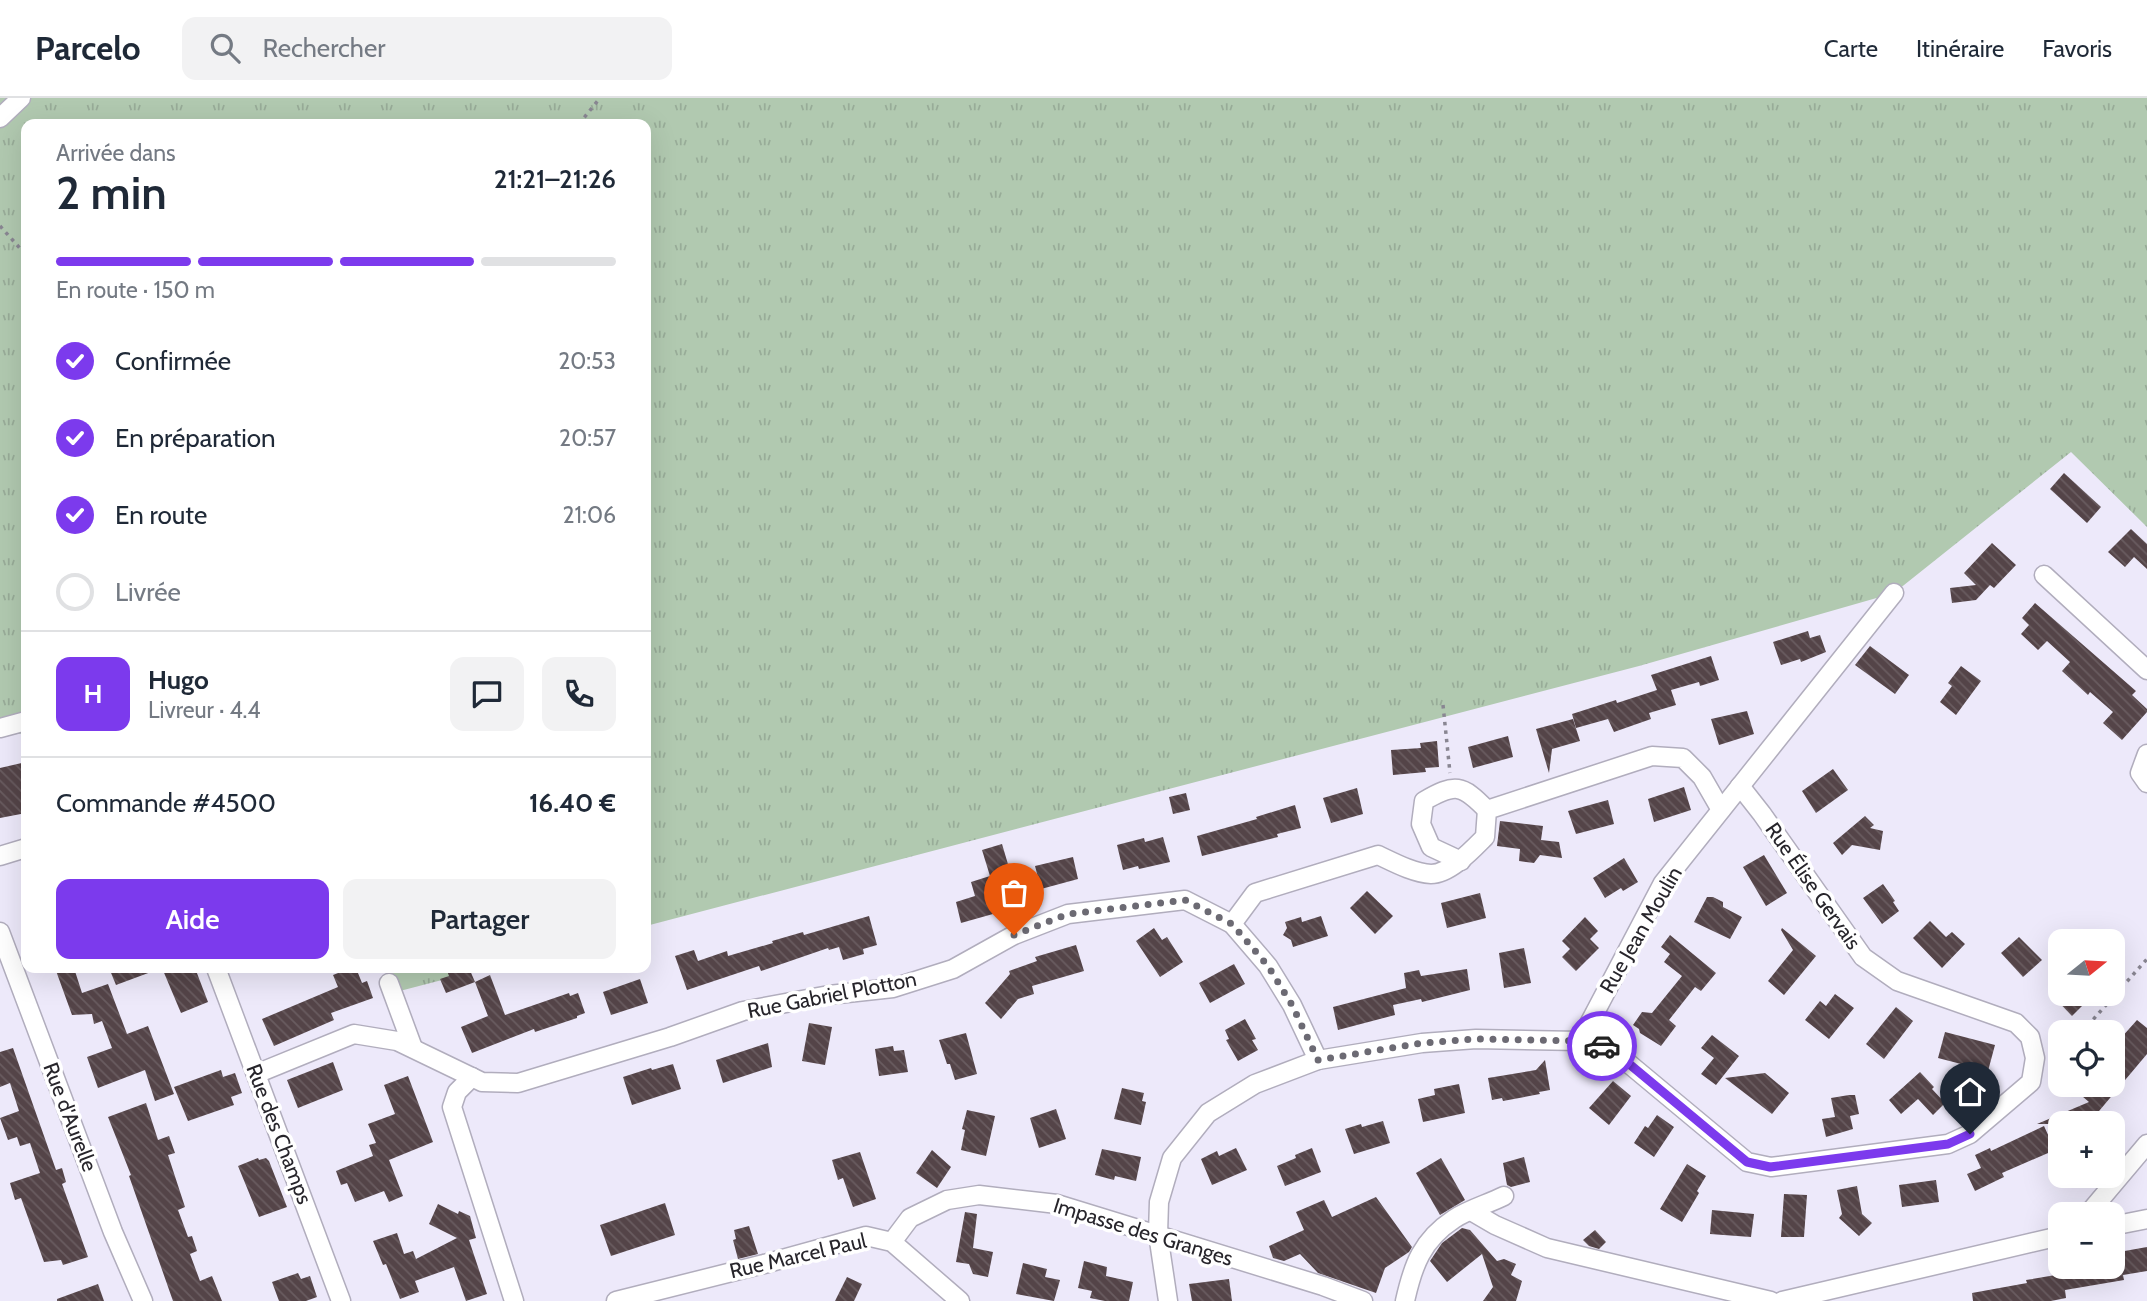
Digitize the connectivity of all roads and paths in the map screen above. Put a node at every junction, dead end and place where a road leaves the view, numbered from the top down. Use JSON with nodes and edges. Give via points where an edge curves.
{"nodes":[{"id":1,"x":21,"y":98,"type":"edge"},
{"id":2,"x":600,"y":98,"type":"edge"},
{"id":3,"x":0,"y":118,"type":"edge"},
{"id":4,"x":583,"y":119,"type":"edge"},
{"id":5,"x":0,"y":226,"type":"edge"},
{"id":6,"x":21,"y":249,"type":"edge"},
{"id":7,"x":2044,"y":575,"type":"dead end"},
{"id":8,"x":1894,"y":593,"type":"dead end"},
{"id":9,"x":2147,"y":670,"type":"edge"},
{"id":10,"x":1443,"y":705,"type":"dead end"},
{"id":11,"x":21,"y":722,"type":"edge"},
{"id":12,"x":0,"y":728,"type":"edge"},
{"id":13,"x":2147,"y":754,"type":"edge"},
{"id":14,"x":2147,"y":783,"type":"edge"},
{"id":15,"x":1740,"y":786,"type":"junction"},
{"id":16,"x":1451,"y":789,"type":"junction"},
{"id":17,"x":1487,"y":810,"type":"junction"},
{"id":18,"x":1721,"y":810,"type":"junction"},
{"id":19,"x":21,"y":850,"type":"edge"},
{"id":20,"x":0,"y":856,"type":"edge"},
{"id":21,"x":1461,"y":861,"type":"junction"},
{"id":22,"x":1232,"y":924,"type":"junction"},
{"id":23,"x":0,"y":932,"type":"edge"},
{"id":24,"x":2147,"y":959,"type":"edge"},
{"id":25,"x":218,"y":973,"type":"edge"},
{"id":26,"x":389,"y":983,"type":"dead end"},
{"id":27,"x":2093,"y":1020,"type":"edge"},
{"id":28,"x":1580,"y":1041,"type":"junction"},
{"id":29,"x":413,"y":1048,"type":"junction"},
{"id":30,"x":1318,"y":1060,"type":"junction"},
{"id":31,"x":256,"y":1074,"type":"junction"},
{"id":32,"x":472,"y":1077,"type":"junction"},
{"id":33,"x":2147,"y":1144,"type":"edge"},
{"id":34,"x":1504,"y":1196,"type":"dead end"},
{"id":35,"x":2098,"y":1202,"type":"edge"},
{"id":36,"x":1471,"y":1211,"type":"junction"},
{"id":37,"x":2147,"y":1219,"type":"edge"},
{"id":38,"x":2125,"y":1223,"type":"edge"},
{"id":39,"x":1159,"y":1236,"type":"junction"},
{"id":40,"x":2048,"y":1239,"type":"edge"},
{"id":41,"x":892,"y":1242,"type":"junction"},
{"id":42,"x":143,"y":1301,"type":"edge"},
{"id":43,"x":341,"y":1301,"type":"edge"},
{"id":44,"x":514,"y":1301,"type":"edge"},
{"id":45,"x":616,"y":1301,"type":"edge"},
{"id":46,"x":960,"y":1301,"type":"edge"},
{"id":47,"x":1168,"y":1301,"type":"edge"},
{"id":48,"x":1363,"y":1301,"type":"edge"},
{"id":49,"x":1405,"y":1301,"type":"edge"},
{"id":50,"x":1771,"y":1301,"type":"edge"},
{"id":51,"x":1782,"y":1301,"type":"edge"}],
"edges":[{"from":1,"to":3,"type":"street"},
{"from":2,"to":4,"type":"path"},
{"from":5,"to":6,"type":"path"},
{"from":7,"to":9,"type":"street"},
{"from":8,"to":15,"type":"street","name":"Rue Jean Moulin"},
{"from":10,"to":16,"type":"path"},
{"from":11,"to":12,"type":"street"},
{"from":13,"to":14,"type":"street","via":[[2140,774]]},
{"from":15,"to":18,"type":"street","name":"Rue Jean Moulin"},
{"from":15,"to":28,"type":"street","name":"Rue Élise Gervais","via":[[1863,957],[1897,981],[2016,1023],[2030,1037],[2035,1058],[2031,1082],[1970,1134],[1948,1144],[1770,1167],[1747,1162],[1610,1048]]},
{"from":16,"to":17,"type":"street","via":[[1473,796]]},
{"from":16,"to":21,"type":"street","via":[[1424,801],[1421,824],[1431,847]]},
{"from":17,"to":18,"type":"street","via":[[1653,756],[1683,758],[1702,777]]},
{"from":17,"to":21,"type":"street","via":[[1485,837]]},
{"from":18,"to":28,"type":"street","name":"Rue Jean Moulin","via":[[1663,883]]},
{"from":19,"to":20,"type":"street"},
{"from":21,"to":22,"type":"street","via":[[1432,874],[1378,855],[1255,893]]},
{"from":22,"to":30,"type":"street","name":"Rue Gabriel Plotton","via":[[1268,966]]},
{"from":22,"to":32,"type":"street","name":"Rue Gabriel Plotton","via":[[1185,900],[1068,914],[1014,935],[953,969],[893,988],[743,1011],[518,1083],[482,1082]]},
{"from":23,"to":42,"type":"street","name":"Rue d'Aurelle"},
{"from":24,"to":27,"type":"path"},
{"from":25,"to":31,"type":"street","name":"Rue des Champs"},
{"from":26,"to":29,"type":"street"},
{"from":28,"to":30,"type":"street","via":[[1463,1040]]},
{"from":29,"to":31,"type":"street","name":"Rue Gabriel Plotton","via":[[354,1034]]},
{"from":29,"to":32,"type":"street","name":"Rue Gabriel Plotton"},
{"from":30,"to":39,"type":"street","via":[[1255,1084],[1208,1113],[1172,1158],[1159,1202]]},
{"from":31,"to":43,"type":"street","name":"Rue des Champs"},
{"from":32,"to":44,"type":"street","via":[[457,1092],[452,1107]]},
{"from":33,"to":35,"type":"street"},
{"from":34,"to":36,"type":"street"},
{"from":36,"to":49,"type":"street","via":[[1455,1218],[1423,1246]]},
{"from":36,"to":50,"type":"street","via":[[1547,1248]]},
{"from":37,"to":38,"type":"street"},
{"from":39,"to":41,"type":"street","name":"Impasse des Granges","via":[[1057,1205],[979,1195],[947,1200],[910,1218]]},
{"from":39,"to":47,"type":"street"},
{"from":39,"to":48,"type":"street","name":"Impasse des Granges"},
{"from":40,"to":51,"type":"street"},
{"from":41,"to":45,"type":"street","name":"Rue Marcel Paul","via":[[866,1236]]},
{"from":41,"to":46,"type":"street","name":"Rue Marcel Paul"}]}
